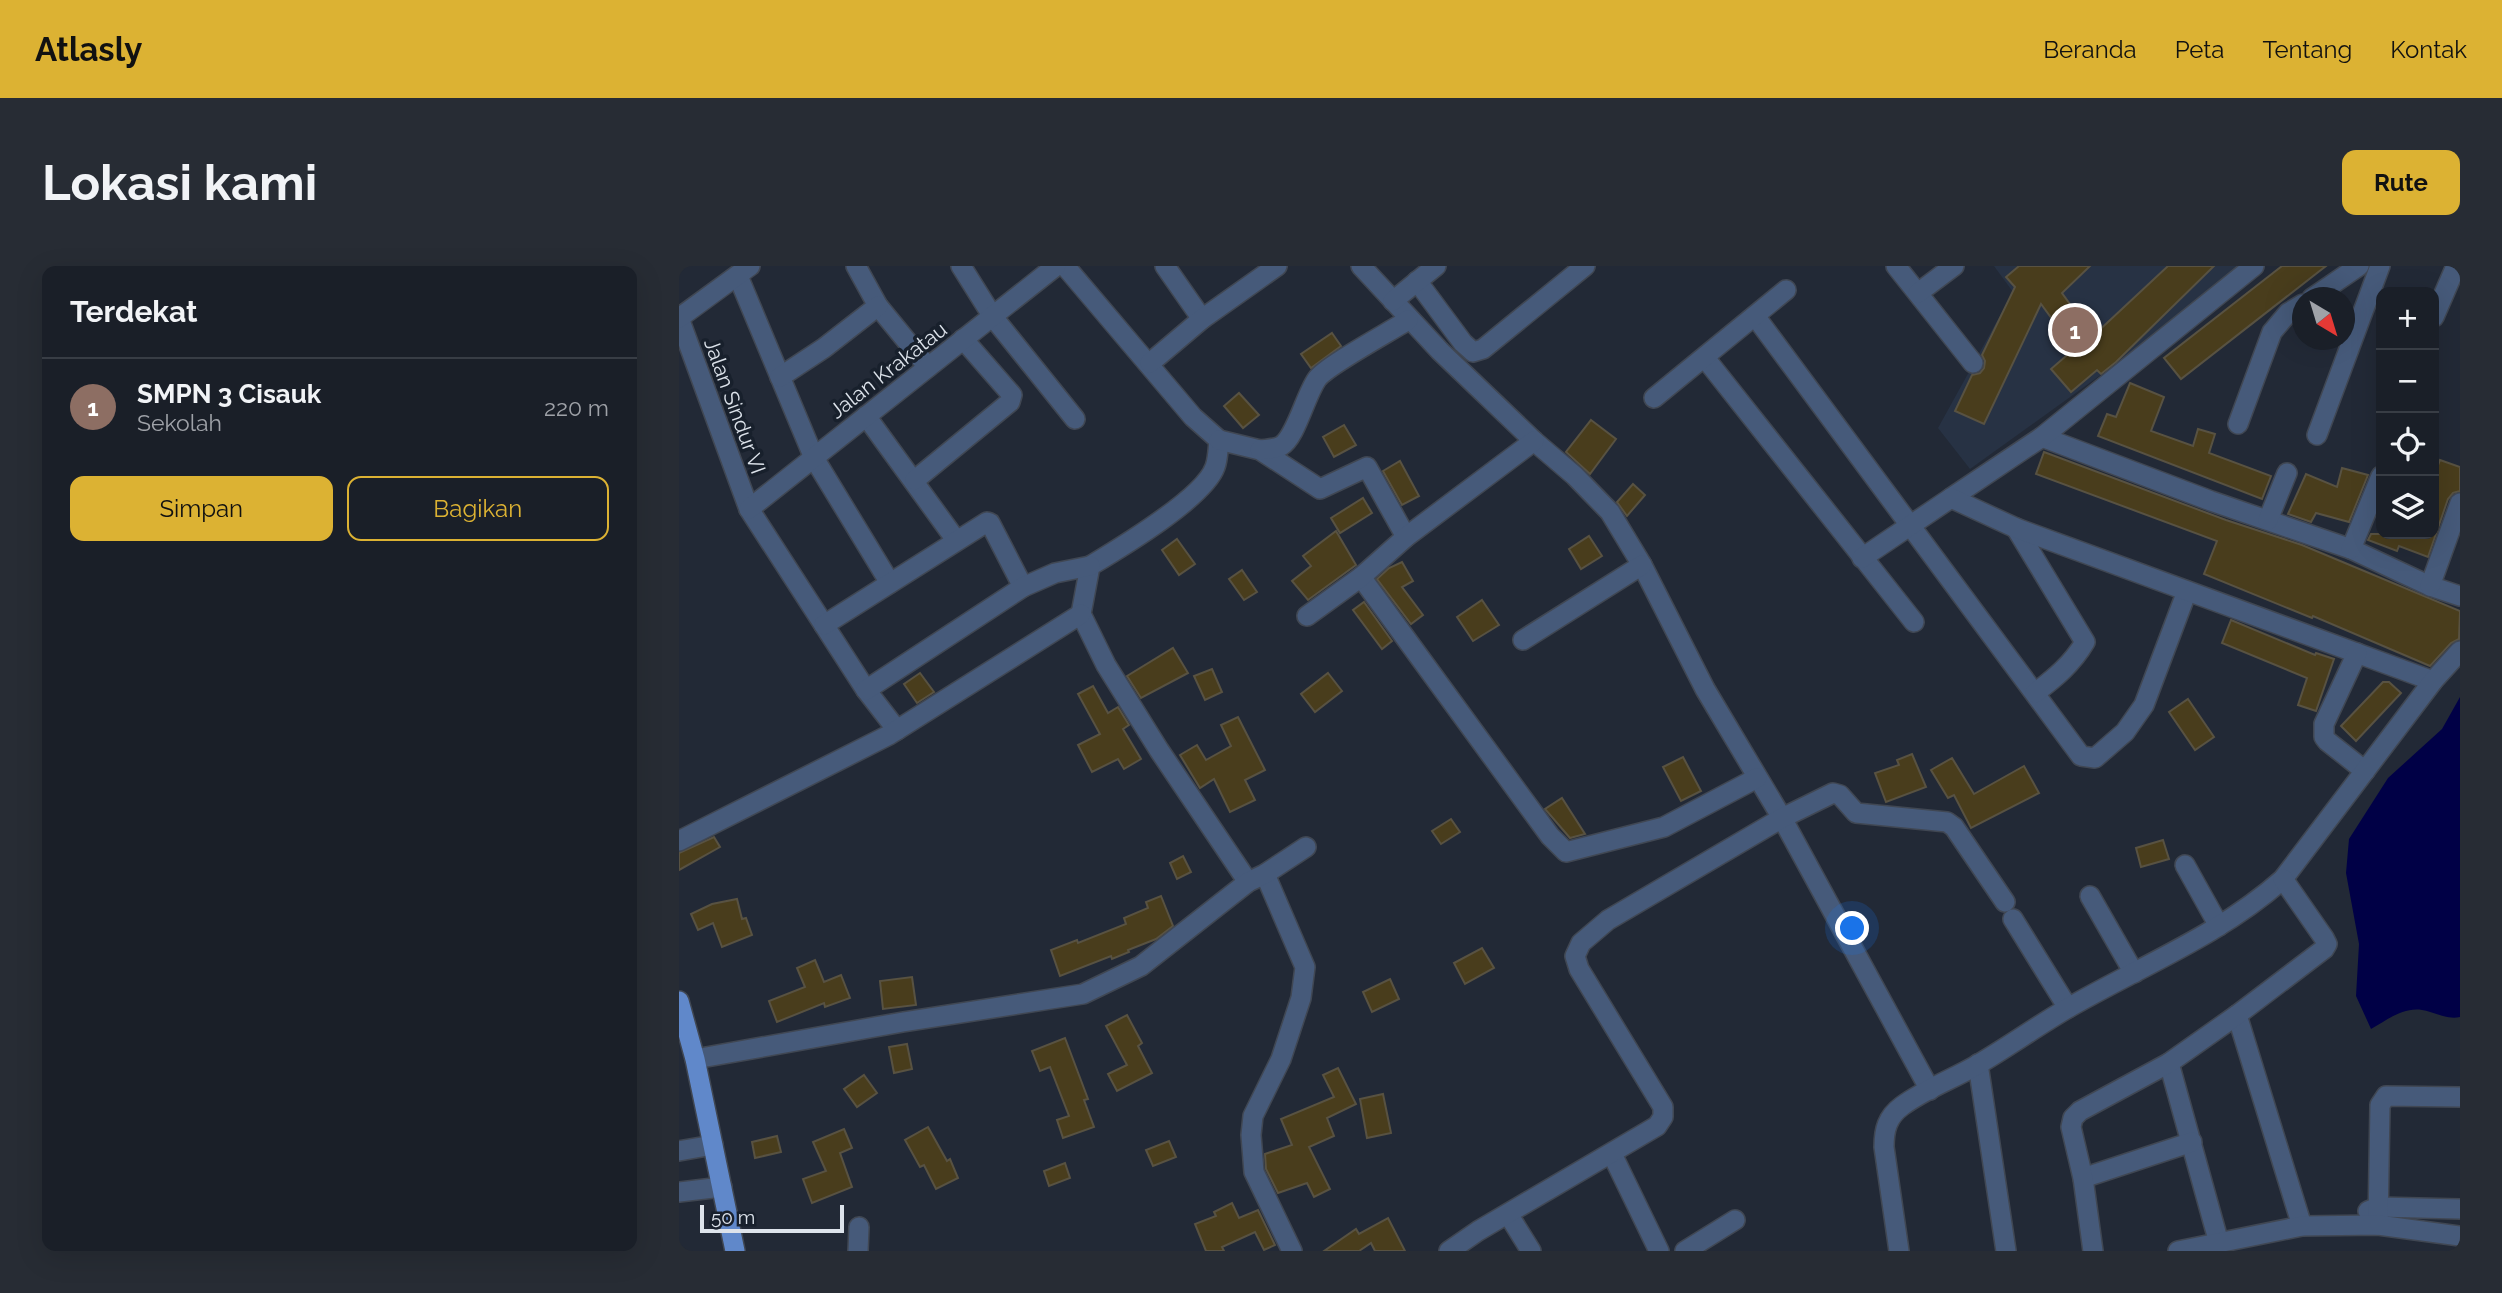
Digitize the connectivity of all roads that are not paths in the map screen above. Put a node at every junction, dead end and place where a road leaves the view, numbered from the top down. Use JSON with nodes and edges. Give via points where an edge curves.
{"nodes":[{"id":1,"x":856,"y":266,"type":"edge"},
{"id":2,"x":961,"y":266,"type":"edge"},
{"id":3,"x":1056,"y":266,"type":"edge"},
{"id":4,"x":1065,"y":266,"type":"edge"},
{"id":5,"x":1164,"y":266,"type":"edge"},
{"id":6,"x":1361,"y":266,"type":"edge"},
{"id":7,"x":1436,"y":266,"type":"edge"},
{"id":8,"x":1585,"y":266,"type":"edge"},
{"id":9,"x":1896,"y":266,"type":"edge"},
{"id":10,"x":1954,"y":266,"type":"edge"},
{"id":11,"x":2253,"y":266,"type":"edge"},
{"id":12,"x":2359,"y":266,"type":"edge"},
{"id":13,"x":2380,"y":266,"type":"edge"},
{"id":14,"x":2456,"y":266,"type":"edge"},
{"id":15,"x":1266,"y":269,"type":"edge"},
{"id":16,"x":744,"y":271,"type":"edge"},
{"id":17,"x":1417,"y":281,"type":"junction"},
{"id":18,"x":2328,"y":287,"type":"edge"},
{"id":19,"x":1786,"y":290,"type":"dead end"},
{"id":20,"x":1918,"y":293,"type":"junction"},
{"id":21,"x":1393,"y":301,"type":"junction"},
{"id":22,"x":2439,"y":305,"type":"edge"},
{"id":23,"x":879,"y":306,"type":"junction"},
{"id":24,"x":2292,"y":310,"type":"edge"},
{"id":25,"x":1755,"y":316,"type":"junction"},
{"id":26,"x":993,"y":317,"type":"junction"},
{"id":27,"x":679,"y":318,"type":"edge"},
{"id":28,"x":1202,"y":319,"type":"junction"},
{"id":29,"x":1408,"y":320,"type":"junction"},
{"id":30,"x":963,"y":340,"type":"junction"},
{"id":31,"x":1705,"y":358,"type":"junction"},
{"id":32,"x":1150,"y":363,"type":"junction"},
{"id":33,"x":1973,"y":363,"type":"dead end"},
{"id":34,"x":928,"y":367,"type":"junction"},
{"id":35,"x":780,"y":377,"type":"junction"},
{"id":36,"x":1654,"y":398,"type":"dead end"},
{"id":37,"x":866,"y":416,"type":"junction"},
{"id":38,"x":1075,"y":419,"type":"dead end"},
{"id":39,"x":2238,"y":424,"type":"dead end"},
{"id":40,"x":2317,"y":435,"type":"dead end"},
{"id":41,"x":2042,"y":437,"type":"junction"},
{"id":42,"x":1219,"y":440,"type":"junction"},
{"id":43,"x":1534,"y":441,"type":"junction"},
{"id":44,"x":1260,"y":450,"type":"junction"},
{"id":45,"x":814,"y":458,"type":"junction"},
{"id":46,"x":2287,"y":473,"type":"dead end"},
{"id":47,"x":915,"y":480,"type":"junction"},
{"id":48,"x":2376,"y":488,"type":"edge"},
{"id":49,"x":1951,"y":498,"type":"junction"},
{"id":50,"x":2460,"y":506,"type":"edge"},
{"id":51,"x":748,"y":509,"type":"junction"},
{"id":52,"x":2268,"y":520,"type":"junction"},
{"id":53,"x":1910,"y":525,"type":"junction"},
{"id":54,"x":2016,"y":528,"type":"junction"},
{"id":55,"x":1406,"y":537,"type":"junction"},
{"id":56,"x":956,"y":540,"type":"junction"},
{"id":57,"x":2351,"y":549,"type":"junction"},
{"id":58,"x":1862,"y":558,"type":"junction"},
{"id":59,"x":1642,"y":565,"type":"junction"},
{"id":60,"x":1090,"y":566,"type":"junction"},
{"id":61,"x":1361,"y":577,"type":"junction"},
{"id":62,"x":890,"y":583,"type":"junction"},
{"id":63,"x":2430,"y":586,"type":"junction"},
{"id":64,"x":1023,"y":587,"type":"junction"},
{"id":65,"x":2187,"y":591,"type":"junction"},
{"id":66,"x":2460,"y":596,"type":"edge"},
{"id":67,"x":1081,"y":614,"type":"junction"},
{"id":68,"x":1307,"y":616,"type":"dead end"},
{"id":69,"x":1914,"y":622,"type":"dead end"},
{"id":70,"x":824,"y":625,"type":"junction"},
{"id":71,"x":1523,"y":640,"type":"dead end"},
{"id":72,"x":2460,"y":651,"type":"edge"},
{"id":73,"x":2357,"y":653,"type":"junction"},
{"id":74,"x":2434,"y":681,"type":"junction"},
{"id":75,"x":866,"y":690,"type":"junction"},
{"id":76,"x":2035,"y":693,"type":"junction"},
{"id":77,"x":897,"y":730,"type":"junction"},
{"id":78,"x":2365,"y":771,"type":"junction"},
{"id":79,"x":1757,"y":778,"type":"junction"},
{"id":80,"x":1782,"y":818,"type":"junction"},
{"id":81,"x":679,"y":841,"type":"edge"},
{"id":82,"x":1306,"y":847,"type":"dead end"},
{"id":83,"x":2185,"y":865,"type":"dead end"},
{"id":84,"x":1257,"y":878,"type":"junction"},
{"id":85,"x":2283,"y":878,"type":"junction"},
{"id":86,"x":2090,"y":895,"type":"dead end"},
{"id":87,"x":2219,"y":926,"type":"junction"},
{"id":88,"x":2134,"y":973,"type":"junction"},
{"id":89,"x":679,"y":1001,"type":"edge"},
{"id":90,"x":2068,"y":1008,"type":"junction"},
{"id":91,"x":2237,"y":1015,"type":"junction"},
{"id":92,"x":695,"y":1059,"type":"junction"},
{"id":93,"x":2169,"y":1063,"type":"junction"},
{"id":94,"x":1978,"y":1064,"type":"junction"},
{"id":95,"x":1930,"y":1090,"type":"junction"},
{"id":96,"x":2460,"y":1097,"type":"edge"},
{"id":97,"x":2192,"y":1142,"type":"junction"},
{"id":98,"x":713,"y":1145,"type":"junction"},
{"id":99,"x":679,"y":1151,"type":"edge"},
{"id":100,"x":1612,"y":1154,"type":"junction"},
{"id":101,"x":2083,"y":1178,"type":"junction"},
{"id":102,"x":722,"y":1187,"type":"junction"},
{"id":103,"x":679,"y":1192,"type":"edge"},
{"id":104,"x":2460,"y":1209,"type":"edge"},
{"id":105,"x":1508,"y":1214,"type":"junction"},
{"id":106,"x":2378,"y":1217,"type":"junction"},
{"id":107,"x":1735,"y":1220,"type":"dead end"},
{"id":108,"x":2302,"y":1226,"type":"junction"},
{"id":109,"x":859,"y":1227,"type":"dead end"},
{"id":110,"x":2460,"y":1236,"type":"edge"},
{"id":111,"x":2219,"y":1243,"type":"junction"},
{"id":112,"x":735,"y":1251,"type":"edge"},
{"id":113,"x":857,"y":1251,"type":"edge"},
{"id":114,"x":1292,"y":1251,"type":"edge"},
{"id":115,"x":1449,"y":1251,"type":"edge"},
{"id":116,"x":1531,"y":1251,"type":"edge"},
{"id":117,"x":1659,"y":1251,"type":"edge"},
{"id":118,"x":1685,"y":1251,"type":"edge"},
{"id":119,"x":1899,"y":1251,"type":"edge"},
{"id":120,"x":2006,"y":1251,"type":"edge"},
{"id":121,"x":2093,"y":1251,"type":"edge"},
{"id":122,"x":2178,"y":1251,"type":"edge"}],
"edges":[{"from":1,"to":23,"type":"street"},
{"from":2,"to":26,"type":"street"},
{"from":3,"to":26,"type":"street","name":"Jalan Krakatau"},
{"from":4,"to":32,"type":"street"},
{"from":5,"to":28,"type":"street"},
{"from":6,"to":21,"type":"street"},
{"from":7,"to":17,"type":"street"},
{"from":8,"to":17,"type":"street","via":[[1483,349],[1473,352]]},
{"from":9,"to":20,"type":"street"},
{"from":10,"to":20,"type":"street"},
{"from":11,"to":41,"type":"street"},
{"from":12,"to":18,"type":"street"},
{"from":13,"to":40,"type":"street"},
{"from":14,"to":22,"type":"street"},
{"from":15,"to":28,"type":"street"},
{"from":16,"to":27,"type":"street"},
{"from":16,"to":35,"type":"street"},
{"from":17,"to":21,"type":"street"},
{"from":19,"to":25,"type":"street"},
{"from":20,"to":33,"type":"street"},
{"from":21,"to":29,"type":"street"},
{"from":23,"to":34,"type":"street"},
{"from":23,"to":35,"type":"street"},
{"from":24,"to":39,"type":"street","via":[[2272,332]]},
{"from":25,"to":31,"type":"street"},
{"from":25,"to":53,"type":"street"},
{"from":26,"to":30,"type":"street","name":"Jalan Krakatau"},
{"from":26,"to":38,"type":"street"},
{"from":27,"to":51,"type":"street","name":"Jalan Sindur VI"},
{"from":28,"to":32,"type":"street"},
{"from":29,"to":43,"type":"street"},
{"from":29,"to":44,"type":"street","via":[[1319,375],[1284,444]]},
{"from":30,"to":34,"type":"street","name":"Jalan Krakatau"},
{"from":30,"to":47,"type":"street","via":[[1011,395],[1010,402]]},
{"from":31,"to":36,"type":"street"},
{"from":31,"to":58,"type":"street"},
{"from":32,"to":42,"type":"street","via":[[1193,417]]},
{"from":34,"to":37,"type":"street","name":"Jalan Krakatau"},
{"from":35,"to":45,"type":"street"},
{"from":37,"to":45,"type":"street","name":"Jalan Krakatau"},
{"from":37,"to":47,"type":"street"},
{"from":41,"to":49,"type":"street"},
{"from":41,"to":52,"type":"street"},
{"from":42,"to":44,"type":"street"},
{"from":42,"to":60,"type":"street","via":[[1215,469],[1199,490],[1140,536]]},
{"from":43,"to":55,"type":"street"},
{"from":43,"to":59,"type":"street","via":[[1610,512]]},
{"from":44,"to":55,"type":"street","via":[[1320,489],[1367,467]]},
{"from":45,"to":51,"type":"street","name":"Jalan Krakatau"},
{"from":45,"to":62,"type":"street"},
{"from":46,"to":52,"type":"street"},
{"from":47,"to":56,"type":"street"},
{"from":48,"to":57,"type":"street"},
{"from":49,"to":53,"type":"street"},
{"from":49,"to":54,"type":"street"},
{"from":50,"to":63,"type":"street"},
{"from":51,"to":70,"type":"street","name":"Jalan Sindur VI"},
{"from":52,"to":57,"type":"street"},
{"from":53,"to":58,"type":"street"},
{"from":53,"to":76,"type":"street"},
{"from":54,"to":65,"type":"street"},
{"from":54,"to":76,"type":"street","via":[[2085,642],[2062,672]]},
{"from":55,"to":61,"type":"street"},
{"from":56,"to":62,"type":"street"},
{"from":56,"to":64,"type":"street","via":[[990,523]]},
{"from":57,"to":63,"type":"street"},
{"from":58,"to":69,"type":"street"},
{"from":59,"to":71,"type":"street"},
{"from":59,"to":79,"type":"street","via":[[1705,690]]},
{"from":60,"to":64,"type":"street","via":[[1055,573]]},
{"from":60,"to":67,"type":"street"},
{"from":61,"to":68,"type":"street"},
{"from":61,"to":79,"type":"street","via":[[1566,852],[1664,827]]},
{"from":62,"to":70,"type":"street"},
{"from":63,"to":66,"type":"street"},
{"from":64,"to":75,"type":"street"},
{"from":65,"to":73,"type":"street"},
{"from":65,"to":76,"type":"street","via":[[2144,705],[2125,732],[2095,758],[2081,756]]},
{"from":67,"to":77,"type":"street"},
{"from":67,"to":84,"type":"street","via":[[1106,666],[1159,750]]},
{"from":70,"to":75,"type":"street","name":"Jalan Sindur VI"},
{"from":72,"to":74,"type":"street"},
{"from":73,"to":74,"type":"street"},
{"from":73,"to":78,"type":"street","via":[[2323,732],[2327,741]]},
{"from":74,"to":78,"type":"street"},
{"from":75,"to":77,"type":"street","name":"Jalan Sindur VI"},
{"from":77,"to":81,"type":"street"},
{"from":78,"to":85,"type":"street"},
{"from":79,"to":80,"type":"street"},
{"from":80,"to":90,"type":"street","via":[[1833,793],[1856,813],[1947,822],[2009,910]]},
{"from":80,"to":95,"type":"street"},
{"from":80,"to":100,"type":"street","via":[[1608,920],[1581,943],[1575,956],[1579,969],[1663,1107],[1657,1126]]},
{"from":82,"to":84,"type":"street"},
{"from":83,"to":87,"type":"street"},
{"from":84,"to":92,"type":"street","via":[[1141,967],[1083,994]]},
{"from":84,"to":114,"type":"street","via":[[1305,967],[1301,998],[1281,1059],[1253,1116],[1251,1143],[1254,1172]]},
{"from":85,"to":87,"type":"street"},
{"from":85,"to":91,"type":"street","via":[[2327,944]]},
{"from":86,"to":88,"type":"street"},
{"from":87,"to":88,"type":"street"},
{"from":88,"to":90,"type":"street"},
{"from":89,"to":92,"type":"main road"},
{"from":90,"to":94,"type":"street"},
{"from":91,"to":93,"type":"street"},
{"from":91,"to":108,"type":"street"},
{"from":92,"to":98,"type":"main road"},
{"from":93,"to":97,"type":"street"},
{"from":93,"to":101,"type":"street","via":[[2073,1118],[2071,1128]]},
{"from":94,"to":95,"type":"street"},
{"from":94,"to":120,"type":"street"},
{"from":95,"to":119,"type":"street","via":[[1901,1106],[1884,1130]]},
{"from":96,"to":106,"type":"street","via":[[2386,1096],[2382,1100]]},
{"from":97,"to":101,"type":"street"},
{"from":97,"to":111,"type":"street"},
{"from":98,"to":99,"type":"street"},
{"from":98,"to":102,"type":"main road"},
{"from":100,"to":105,"type":"street"},
{"from":100,"to":117,"type":"street"},
{"from":101,"to":121,"type":"street"},
{"from":102,"to":103,"type":"street"},
{"from":102,"to":112,"type":"main road"},
{"from":104,"to":106,"type":"street"},
{"from":105,"to":115,"type":"street"},
{"from":105,"to":116,"type":"street"},
{"from":106,"to":108,"type":"street"},
{"from":106,"to":110,"type":"street"},
{"from":107,"to":118,"type":"street"},
{"from":108,"to":111,"type":"street"},
{"from":109,"to":113,"type":"street"},
{"from":111,"to":122,"type":"street"}]}
